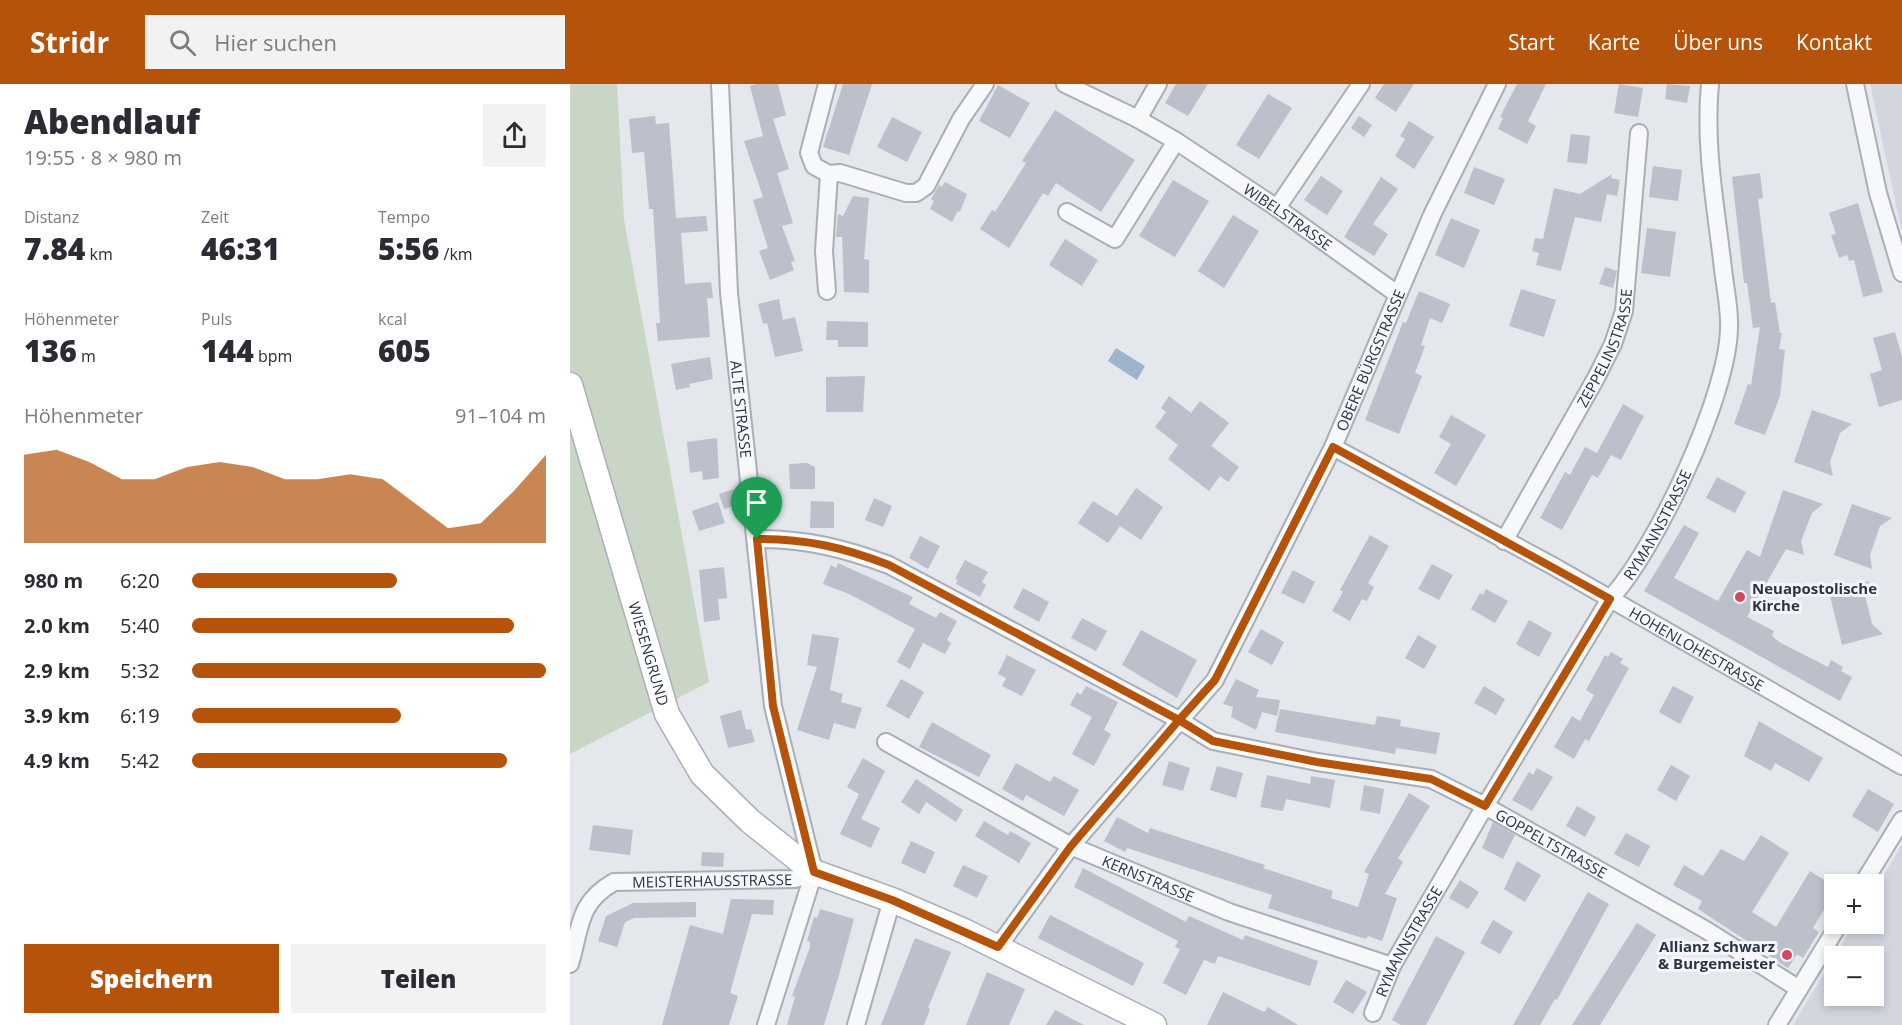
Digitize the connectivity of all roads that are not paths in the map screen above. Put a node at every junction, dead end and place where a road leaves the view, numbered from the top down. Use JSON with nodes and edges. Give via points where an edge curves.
{"nodes":[{"id":1,"x":720,"y":84,"type":"edge"},
{"id":2,"x":826,"y":84,"type":"edge"},
{"id":3,"x":985,"y":84,"type":"edge"},
{"id":4,"x":1065,"y":84,"type":"edge"},
{"id":5,"x":1158,"y":84,"type":"edge"},
{"id":6,"x":1361,"y":84,"type":"edge"},
{"id":7,"x":1497,"y":84,"type":"edge"},
{"id":8,"x":1710,"y":84,"type":"edge"},
{"id":9,"x":1855,"y":84,"type":"edge"},
{"id":10,"x":1138,"y":119,"type":"junction"},
{"id":11,"x":1639,"y":132,"type":"dead end"},
{"id":12,"x":1176,"y":141,"type":"junction"},
{"id":13,"x":829,"y":174,"type":"junction"},
{"id":14,"x":1277,"y":208,"type":"junction"},
{"id":15,"x":1067,"y":212,"type":"dead end"},
{"id":16,"x":1902,"y":273,"type":"edge"},
{"id":17,"x":827,"y":291,"type":"dead end"},
{"id":18,"x":1397,"y":294,"type":"junction"},
{"id":19,"x":570,"y":385,"type":"edge"},
{"id":20,"x":1333,"y":447,"type":"junction"},
{"id":21,"x":757,"y":539,"type":"junction"},
{"id":22,"x":1504,"y":541,"type":"junction"},
{"id":23,"x":1610,"y":599,"type":"junction"},
{"id":24,"x":1179,"y":720,"type":"junction"},
{"id":25,"x":886,"y":742,"type":"dead end"},
{"id":26,"x":1902,"y":766,"type":"edge"},
{"id":27,"x":1485,"y":806,"type":"junction"},
{"id":28,"x":1902,"y":820,"type":"edge"},
{"id":29,"x":1071,"y":846,"type":"junction"},
{"id":30,"x":814,"y":872,"type":"junction"},
{"id":31,"x":1869,"y":874,"type":"edge"},
{"id":32,"x":892,"y":900,"type":"junction"},
{"id":33,"x":1833,"y":934,"type":"edge"},
{"id":34,"x":998,"y":947,"type":"junction"},
{"id":35,"x":570,"y":964,"type":"edge"},
{"id":36,"x":1392,"y":966,"type":"junction"},
{"id":37,"x":1799,"y":989,"type":"junction"},
{"id":38,"x":1372,"y":1013,"type":"dead end"},
{"id":39,"x":766,"y":1025,"type":"edge"},
{"id":40,"x":856,"y":1025,"type":"edge"},
{"id":41,"x":1154,"y":1025,"type":"edge"},
{"id":42,"x":1777,"y":1025,"type":"edge"}],
"edges":[{"from":1,"to":21,"type":"street","name":"ALTE STRASSE","via":[[729,293]]},
{"from":2,"to":13,"type":"street","via":[[809,153],[814,166]]},
{"from":3,"to":13,"type":"street","via":[[926,186],[916,193],[840,172]]},
{"from":4,"to":10,"type":"street","name":"WIBELSTRASSE"},
{"from":5,"to":10,"type":"street"},
{"from":6,"to":14,"type":"street"},
{"from":7,"to":18,"type":"street","name":"OBERE BÜRGSTRASSE"},
{"from":8,"to":23,"type":"street","name":"RYMANNSTRASSE","via":[[1708,153],[1730,327],[1726,359],[1715,397],[1675,495],[1625,583]]},
{"from":9,"to":16,"type":"street","via":[[1878,193]]},
{"from":10,"to":12,"type":"street","name":"WIBELSTRASSE"},
{"from":11,"to":22,"type":"street","name":"ZEPPELINSTRASSE","via":[[1625,307],[1596,378]]},
{"from":12,"to":14,"type":"street","name":"WIBELSTRASSE"},
{"from":12,"to":15,"type":"street","via":[[1115,239]]},
{"from":13,"to":17,"type":"street","via":[[824,251]]},
{"from":14,"to":18,"type":"street","name":"WIBELSTRASSE"},
{"from":18,"to":20,"type":"street","name":"OBERE BÜRGSTRASSE"},
{"from":19,"to":30,"type":"street","name":"WIESENGRUND","via":[[667,714],[702,774],[750,821]]},
{"from":20,"to":22,"type":"street","name":"HOHENLOHESTRASSE"},
{"from":20,"to":24,"type":"street","name":"OBERE BÜRGSTRASSE","via":[[1215,680]]},
{"from":21,"to":24,"type":"street","name":"GOPPELTSTRASSE","via":[[787,539],[842,548],[889,565]]},
{"from":21,"to":30,"type":"street","name":"ALTE STRASSE","via":[[773,706]]},
{"from":22,"to":23,"type":"street","name":"HOHENLOHESTRASSE"},
{"from":23,"to":26,"type":"street","name":"HOHENLOHESTRASSE"},
{"from":23,"to":27,"type":"street","name":"RYMANNSTRASSE"},
{"from":24,"to":27,"type":"street","name":"GOPPELTSTRASSE","via":[[1213,741],[1431,779]]},
{"from":24,"to":29,"type":"street","name":"OBERE BÜRGSTRASSE"},
{"from":25,"to":29,"type":"street","name":"KERNSTRASSE"},
{"from":27,"to":36,"type":"street","name":"RYMANNSTRASSE"},
{"from":27,"to":37,"type":"street","name":"GOPPELTSTRASSE","via":[[1706,930]]},
{"from":28,"to":31,"type":"street"},
{"from":29,"to":34,"type":"street","name":"OBERE BÜRGSTRASSE"},
{"from":29,"to":36,"type":"street","name":"KERNSTRASSE","via":[[1228,912]]},
{"from":30,"to":32,"type":"street","name":"MEISTERHAUSSTRASSE"},
{"from":30,"to":35,"type":"street","name":"MEISTERHAUSSTRASSE","via":[[795,879],[614,882],[597,891],[581,919]]},
{"from":30,"to":39,"type":"street"},
{"from":32,"to":34,"type":"street","name":"MEISTERHAUSSTRASSE"},
{"from":32,"to":40,"type":"street"},
{"from":33,"to":37,"type":"street"},
{"from":34,"to":41,"type":"street","name":"MEISTERHAUSSTRASSE"},
{"from":36,"to":38,"type":"street","name":"RYMANNSTRASSE"},
{"from":37,"to":42,"type":"street"}]}
